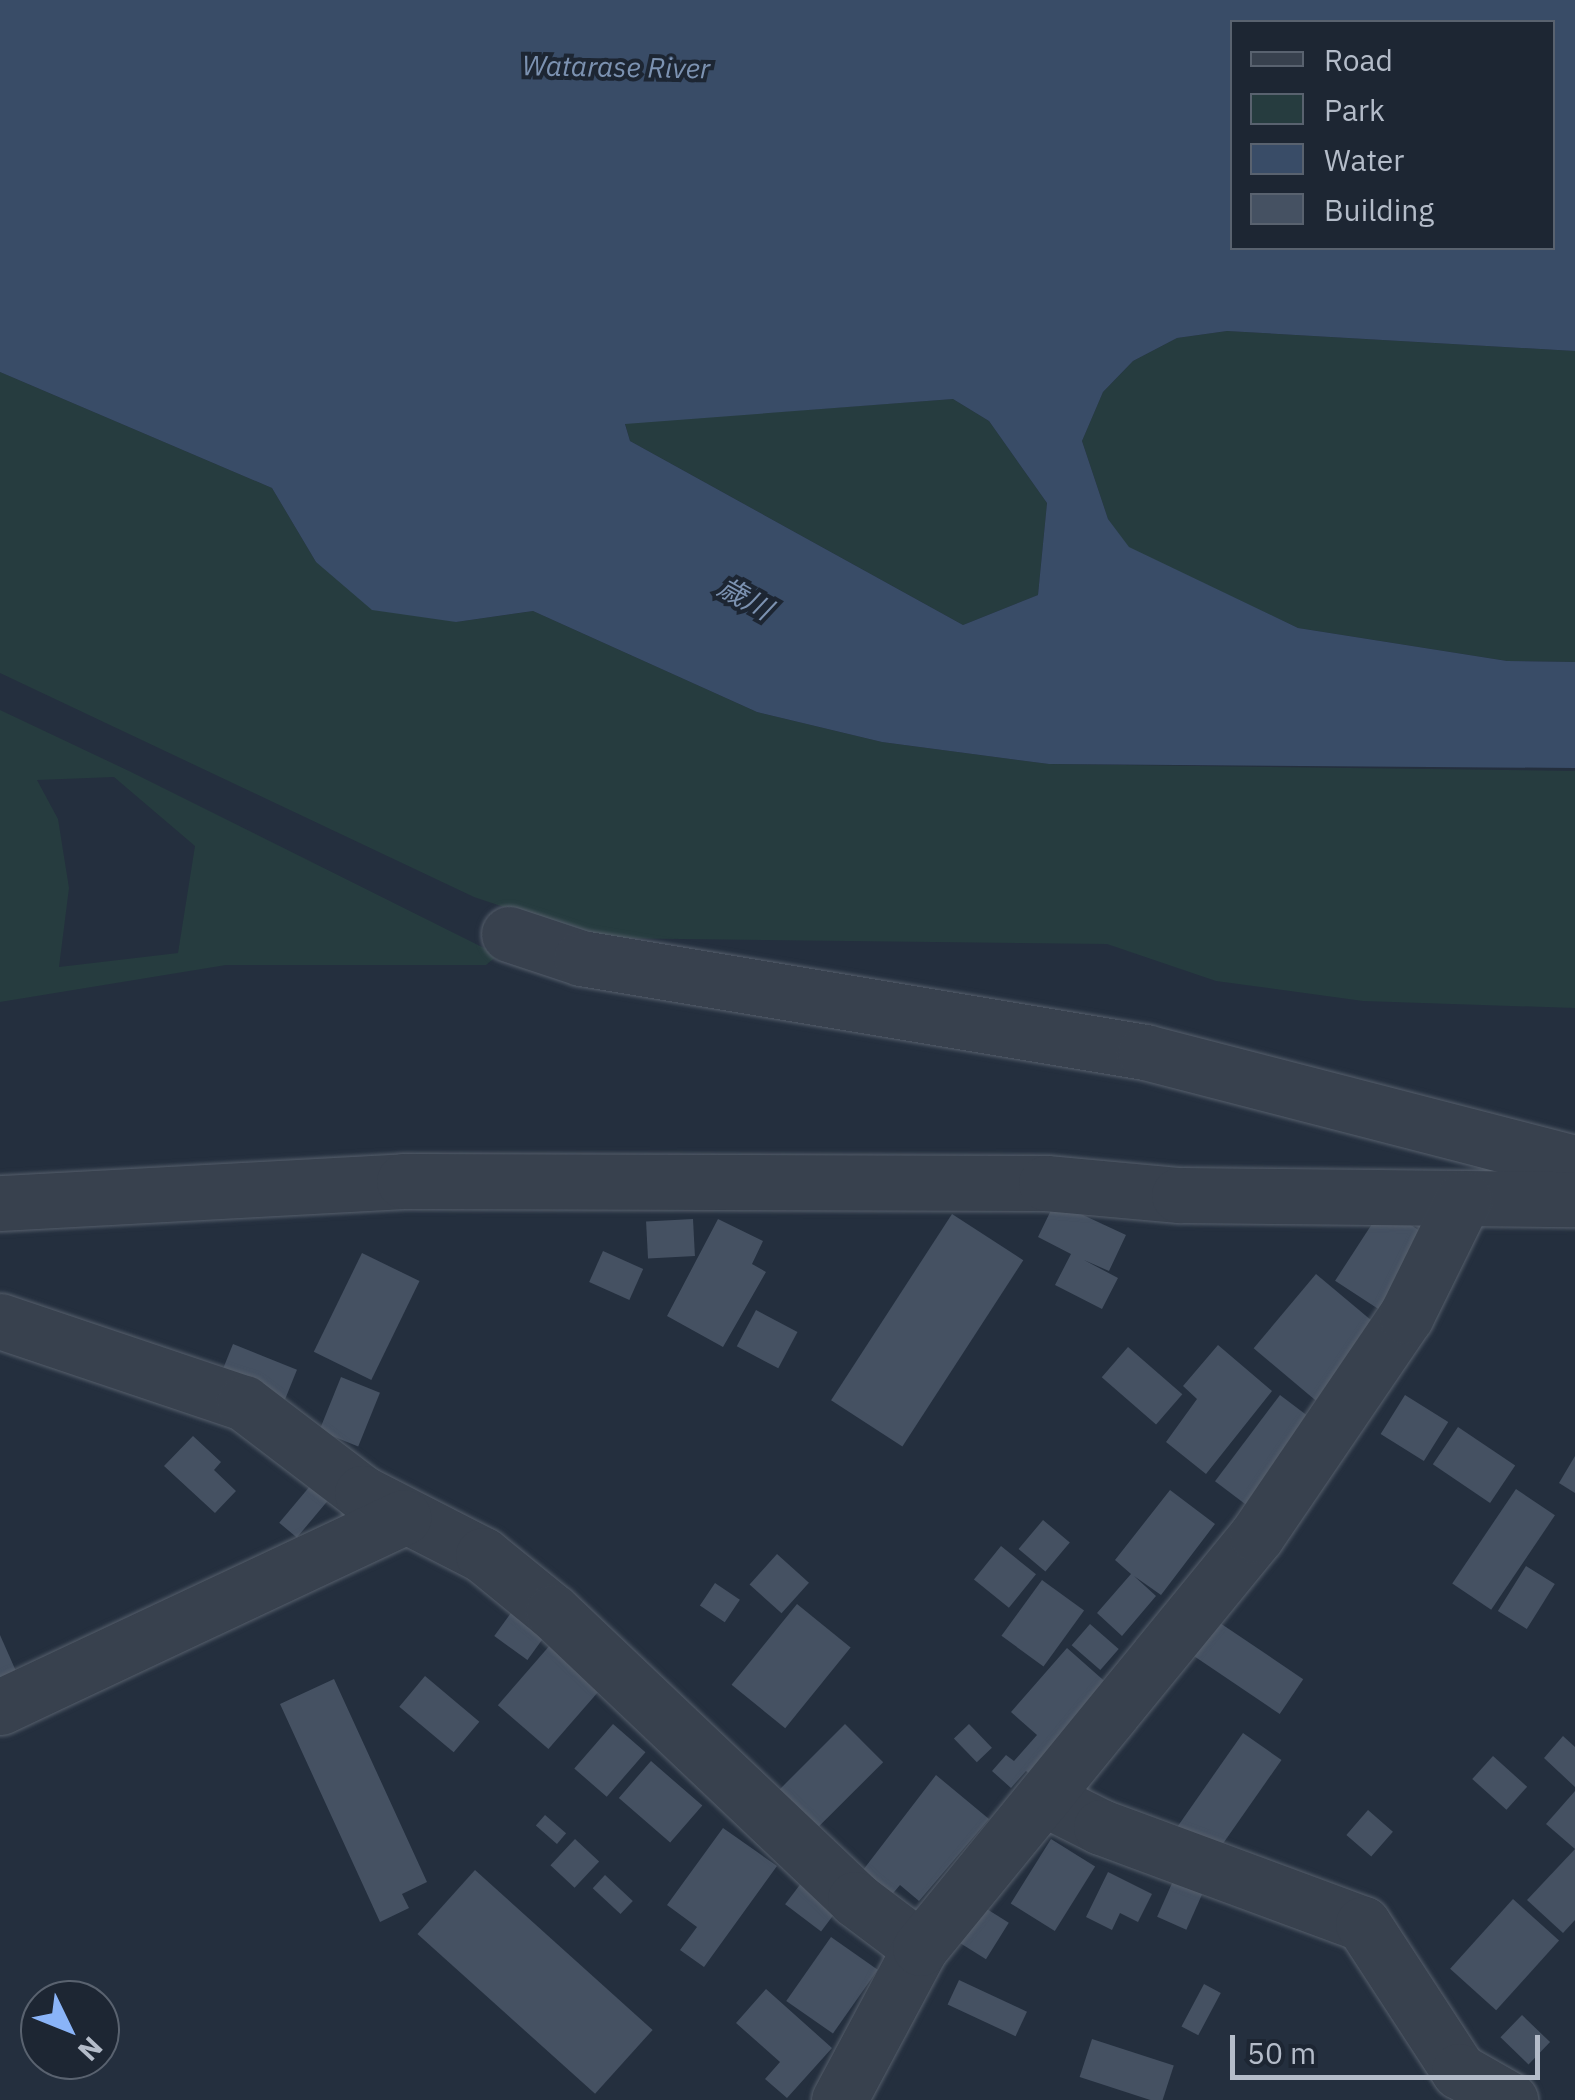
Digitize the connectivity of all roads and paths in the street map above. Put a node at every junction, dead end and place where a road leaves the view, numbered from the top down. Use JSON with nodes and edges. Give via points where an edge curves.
{"nodes":[{"id":1,"x":508,"y":934,"type":"dead end"},
{"id":2,"x":1575,"y":1163,"type":"edge"},
{"id":3,"x":1464,"y":1198,"type":"junction"},
{"id":4,"x":1575,"y":1199,"type":"edge"},
{"id":5,"x":0,"y":1203,"type":"edge"},
{"id":6,"x":0,"y":1321,"type":"edge"},
{"id":7,"x":404,"y":1516,"type":"junction"},
{"id":8,"x":0,"y":1706,"type":"edge"},
{"id":9,"x":1047,"y":1800,"type":"junction"},
{"id":10,"x":920,"y":1948,"type":"junction"},
{"id":11,"x":839,"y":2100,"type":"edge"},
{"id":12,"x":1510,"y":2100,"type":"edge"}],
"edges":[{"from":1,"to":2,"type":"street","via":[[581,958],[1145,1052]]},
{"from":3,"to":4,"type":"street"},
{"from":3,"to":5,"type":"street","via":[[1178,1196],[1046,1183],[404,1181]]},
{"from":3,"to":9,"type":"street","via":[[1406,1316],[1256,1535]]},
{"from":6,"to":7,"type":"street","via":[[244,1403]]},
{"from":7,"to":8,"type":"street"},
{"from":7,"to":10,"type":"street","via":[[484,1555],[553,1612],[855,1899]]},
{"from":9,"to":10,"type":"street"},
{"from":9,"to":12,"type":"street","via":[[1101,1827],[1363,1924],[1459,2071]]},
{"from":10,"to":11,"type":"street"}]}
